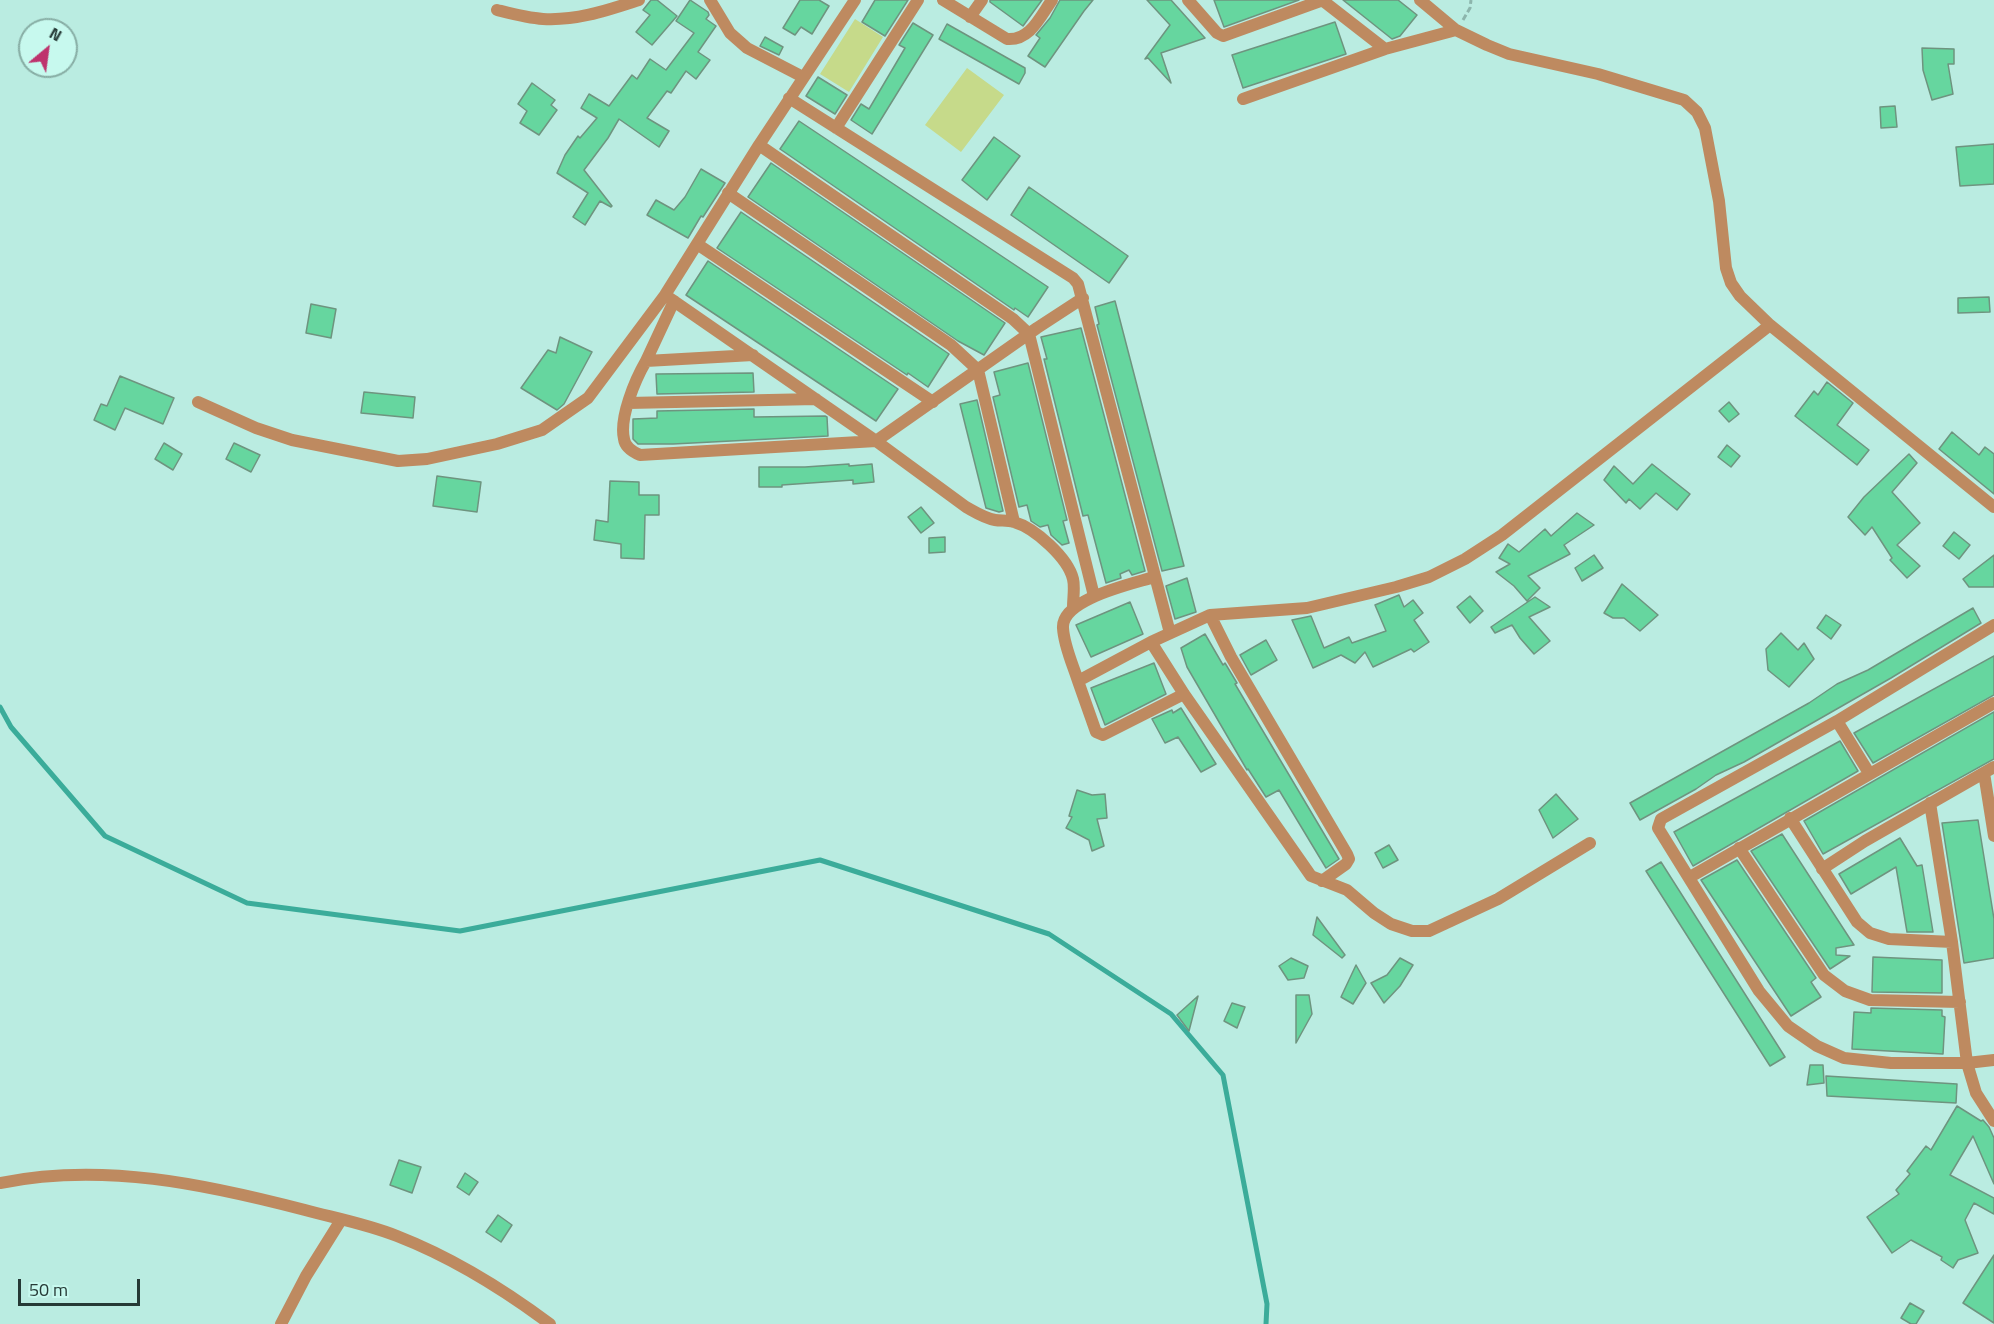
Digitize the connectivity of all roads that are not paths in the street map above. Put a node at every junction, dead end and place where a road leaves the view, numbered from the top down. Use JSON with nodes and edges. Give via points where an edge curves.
{"nodes":[{"id":1,"x":639,"y":0,"type":"edge"},
{"id":2,"x":710,"y":0,"type":"edge"},
{"id":3,"x":855,"y":0,"type":"edge"},
{"id":4,"x":918,"y":0,"type":"edge"},
{"id":5,"x":943,"y":0,"type":"edge"},
{"id":6,"x":982,"y":0,"type":"edge"},
{"id":7,"x":1052,"y":0,"type":"edge"},
{"id":8,"x":1188,"y":0,"type":"edge"},
{"id":9,"x":1322,"y":0,"type":"edge"},
{"id":10,"x":1420,"y":0,"type":"edge"},
{"id":11,"x":497,"y":10,"type":"dead end"},
{"id":12,"x":970,"y":17,"type":"junction"},
{"id":13,"x":1456,"y":30,"type":"junction"},
{"id":14,"x":1385,"y":49,"type":"junction"},
{"id":15,"x":803,"y":77,"type":"junction"},
{"id":16,"x":789,"y":98,"type":"junction"},
{"id":17,"x":1243,"y":99,"type":"dead end"},
{"id":18,"x":836,"y":128,"type":"junction"},
{"id":19,"x":759,"y":145,"type":"junction"},
{"id":20,"x":728,"y":193,"type":"junction"},
{"id":21,"x":697,"y":244,"type":"junction"},
{"id":22,"x":670,"y":298,"type":"junction"},
{"id":23,"x":1083,"y":298,"type":"junction"},
{"id":24,"x":1770,"y":325,"type":"junction"},
{"id":25,"x":1029,"y":334,"type":"junction"},
{"id":26,"x":753,"y":355,"type":"junction"},
{"id":27,"x":646,"y":362,"type":"junction"},
{"id":28,"x":978,"y":370,"type":"junction"},
{"id":29,"x":816,"y":399,"type":"junction"},
{"id":30,"x":198,"y":402,"type":"dead end"},
{"id":31,"x":933,"y":402,"type":"junction"},
{"id":32,"x":628,"y":403,"type":"junction"},
{"id":33,"x":876,"y":441,"type":"junction"},
{"id":34,"x":1994,"y":507,"type":"edge"},
{"id":35,"x":1014,"y":522,"type":"junction"},
{"id":36,"x":1154,"y":577,"type":"junction"},
{"id":37,"x":1094,"y":596,"type":"junction"},
{"id":38,"x":1073,"y":607,"type":"junction"},
{"id":39,"x":1210,"y":615,"type":"junction"},
{"id":40,"x":1994,"y":625,"type":"edge"},
{"id":41,"x":1170,"y":633,"type":"junction"},
{"id":42,"x":1151,"y":642,"type":"junction"},
{"id":43,"x":1078,"y":681,"type":"junction"},
{"id":44,"x":1184,"y":694,"type":"junction"},
{"id":45,"x":1994,"y":703,"type":"edge"},
{"id":46,"x":1837,"y":720,"type":"junction"},
{"id":47,"x":1989,"y":770,"type":"edge"},
{"id":48,"x":1869,"y":773,"type":"junction"},
{"id":49,"x":1930,"y":803,"type":"junction"},
{"id":50,"x":1790,"y":818,"type":"junction"},
{"id":51,"x":1994,"y":836,"type":"edge"},
{"id":52,"x":1590,"y":843,"type":"dead end"},
{"id":53,"x":1739,"y":848,"type":"junction"},
{"id":54,"x":1822,"y":869,"type":"junction"},
{"id":55,"x":1690,"y":877,"type":"junction"},
{"id":56,"x":1322,"y":881,"type":"junction"},
{"id":57,"x":1952,"y":942,"type":"junction"},
{"id":58,"x":1960,"y":1002,"type":"junction"},
{"id":59,"x":1994,"y":1060,"type":"edge"},
{"id":60,"x":1967,"y":1063,"type":"junction"},
{"id":61,"x":1994,"y":1121,"type":"edge"},
{"id":62,"x":0,"y":1183,"type":"edge"},
{"id":63,"x":341,"y":1220,"type":"junction"},
{"id":64,"x":280,"y":1324,"type":"edge"},
{"id":65,"x":550,"y":1324,"type":"edge"}],
"edges":[{"from":1,"to":11,"type":"street","via":[[568,19],[544,19]]},
{"from":2,"to":15,"type":"street","via":[[730,33],[747,48]]},
{"from":3,"to":15,"type":"street"},
{"from":4,"to":18,"type":"street"},
{"from":5,"to":12,"type":"street"},
{"from":6,"to":12,"type":"street"},
{"from":7,"to":12,"type":"street","via":[[1030,31],[1015,40]]},
{"from":8,"to":9,"type":"street","via":[[1223,36]]},
{"from":9,"to":14,"type":"street"},
{"from":10,"to":13,"type":"street"},
{"from":13,"to":14,"type":"street"},
{"from":13,"to":24,"type":"street","via":[[1509,54],[1598,74],[1684,100],[1697,112],[1705,128],[1717,191],[1728,276],[1740,296]]},
{"from":14,"to":17,"type":"street"},
{"from":15,"to":16,"type":"street"},
{"from":16,"to":18,"type":"street"},
{"from":16,"to":19,"type":"street"},
{"from":18,"to":23,"type":"street","via":[[1073,278]]},
{"from":19,"to":20,"type":"street"},
{"from":19,"to":25,"type":"street","via":[[1013,319]]},
{"from":20,"to":21,"type":"street"},
{"from":20,"to":28,"type":"street","via":[[951,345]]},
{"from":21,"to":22,"type":"street"},
{"from":21,"to":31,"type":"street"},
{"from":22,"to":26,"type":"street"},
{"from":22,"to":27,"type":"street"},
{"from":22,"to":30,"type":"street","via":[[588,398],[542,430],[497,444],[398,462],[292,441]]},
{"from":23,"to":25,"type":"street"},
{"from":23,"to":36,"type":"street"},
{"from":24,"to":34,"type":"street"},
{"from":24,"to":39,"type":"street","via":[[1502,535],[1465,559],[1429,577],[1316,606]]},
{"from":25,"to":28,"type":"street"},
{"from":25,"to":37,"type":"street"},
{"from":26,"to":27,"type":"street"},
{"from":26,"to":29,"type":"street"},
{"from":27,"to":32,"type":"street"},
{"from":28,"to":31,"type":"street"},
{"from":28,"to":35,"type":"street"},
{"from":29,"to":32,"type":"street"},
{"from":29,"to":33,"type":"street"},
{"from":31,"to":33,"type":"street"},
{"from":32,"to":33,"type":"street","via":[[623,438],[640,455]]},
{"from":33,"to":35,"type":"street","via":[[981,516]]},
{"from":35,"to":38,"type":"street","via":[[1038,536],[1068,567],[1074,580]]},
{"from":36,"to":37,"type":"street"},
{"from":36,"to":41,"type":"street"},
{"from":37,"to":38,"type":"street"},
{"from":38,"to":43,"type":"street","via":[[1065,616],[1063,627]]},
{"from":39,"to":41,"type":"street"},
{"from":39,"to":56,"type":"street","via":[[1347,854],[1346,864]]},
{"from":40,"to":46,"type":"street"},
{"from":41,"to":42,"type":"street"},
{"from":42,"to":43,"type":"street"},
{"from":42,"to":44,"type":"street"},
{"from":43,"to":44,"type":"street","via":[[1099,735]]},
{"from":44,"to":56,"type":"street","via":[[1311,876]]},
{"from":45,"to":48,"type":"street"},
{"from":46,"to":48,"type":"street"},
{"from":46,"to":55,"type":"street","via":[[1661,819],[1661,834]]},
{"from":47,"to":49,"type":"street"},
{"from":47,"to":51,"type":"street"},
{"from":48,"to":50,"type":"street"},
{"from":49,"to":54,"type":"street"},
{"from":49,"to":57,"type":"street"},
{"from":50,"to":53,"type":"street"},
{"from":50,"to":54,"type":"street"},
{"from":52,"to":56,"type":"street","via":[[1498,899],[1429,931],[1391,924],[1347,890]]},
{"from":53,"to":55,"type":"street"},
{"from":53,"to":58,"type":"street","via":[[1824,975],[1845,991],[1870,1000]]},
{"from":54,"to":57,"type":"street","via":[[1857,922],[1870,933],[1889,939]]},
{"from":55,"to":60,"type":"street","via":[[1759,991],[1788,1026],[1817,1046],[1844,1058],[1891,1064]]},
{"from":57,"to":58,"type":"street"},
{"from":58,"to":60,"type":"street"},
{"from":59,"to":60,"type":"street"},
{"from":60,"to":61,"type":"street","via":[[1976,1093]]},
{"from":62,"to":63,"type":"street","via":[[33,1176],[84,1173],[141,1177],[216,1189]]},
{"from":63,"to":64,"type":"street"},
{"from":63,"to":65,"type":"street","via":[[396,1235],[448,1260]]}]}
